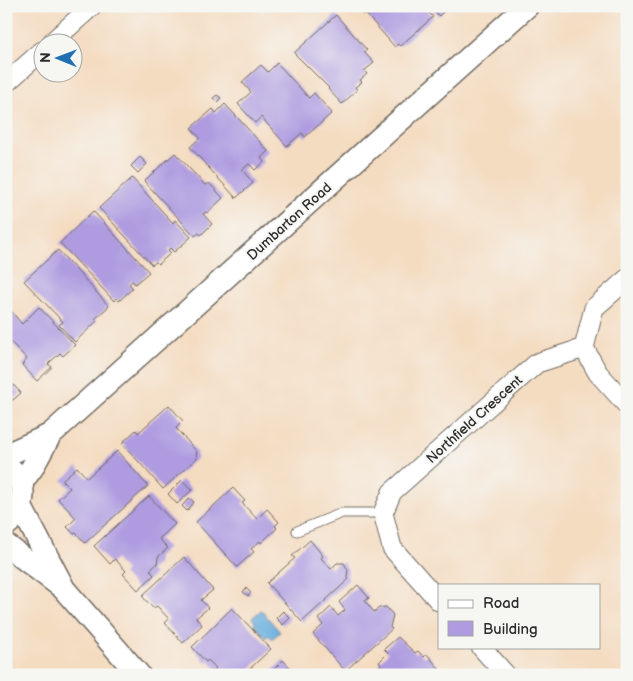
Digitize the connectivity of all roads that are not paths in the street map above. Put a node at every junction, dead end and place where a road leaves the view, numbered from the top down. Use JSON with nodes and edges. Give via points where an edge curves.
{"nodes":[{"id":1,"x":92,"y":6,"type":"edge"},
{"id":2,"x":527,"y":6,"type":"edge"},
{"id":3,"x":63,"y":32,"type":"edge"},
{"id":4,"x":32,"y":60,"type":"edge"},
{"id":5,"x":6,"y":83,"type":"edge"},
{"id":6,"x":627,"y":279,"type":"edge"},
{"id":7,"x":584,"y":348,"type":"junction"},
{"id":8,"x":627,"y":405,"type":"edge"},
{"id":9,"x":50,"y":435,"type":"junction"},
{"id":10,"x":6,"y":455,"type":"edge"},
{"id":11,"x":6,"y":466,"type":"edge"},
{"id":12,"x":21,"y":483,"type":"junction"},
{"id":13,"x":22,"y":507,"type":"junction"},
{"id":14,"x":383,"y":513,"type":"junction"},
{"id":15,"x":6,"y":525,"type":"edge"},
{"id":16,"x":297,"y":531,"type":"dead end"},
{"id":17,"x":6,"y":545,"type":"edge"},
{"id":18,"x":63,"y":588,"type":"junction"},
{"id":19,"x":438,"y":600,"type":"edge"},
{"id":20,"x":482,"y":648,"type":"edge"},
{"id":21,"x":139,"y":675,"type":"edge"},
{"id":22,"x":506,"y":675,"type":"edge"}],
"edges":[{"from":1,"to":3,"type":"street"},
{"from":2,"to":9,"type":"street","name":"Dumbarton Road"},
{"from":4,"to":5,"type":"street"},
{"from":6,"to":7,"type":"street","via":[[594,308]]},
{"from":7,"to":8,"type":"street","via":[[598,373]]},
{"from":7,"to":14,"type":"street","name":"Northfield Crescent","via":[[537,363],[392,492]]},
{"from":9,"to":10,"type":"street","name":"Dumbarton Road"},
{"from":9,"to":12,"type":"street","name":"Dumbarton Road"},
{"from":11,"to":12,"type":"street"},
{"from":12,"to":13,"type":"street"},
{"from":13,"to":15,"type":"street"},
{"from":13,"to":18,"type":"street"},
{"from":14,"to":16,"type":"lane","via":[[342,513]]},
{"from":14,"to":19,"type":"street","via":[[392,548]]},
{"from":17,"to":18,"type":"street"},
{"from":18,"to":21,"type":"street"},
{"from":20,"to":22,"type":"street"}]}
